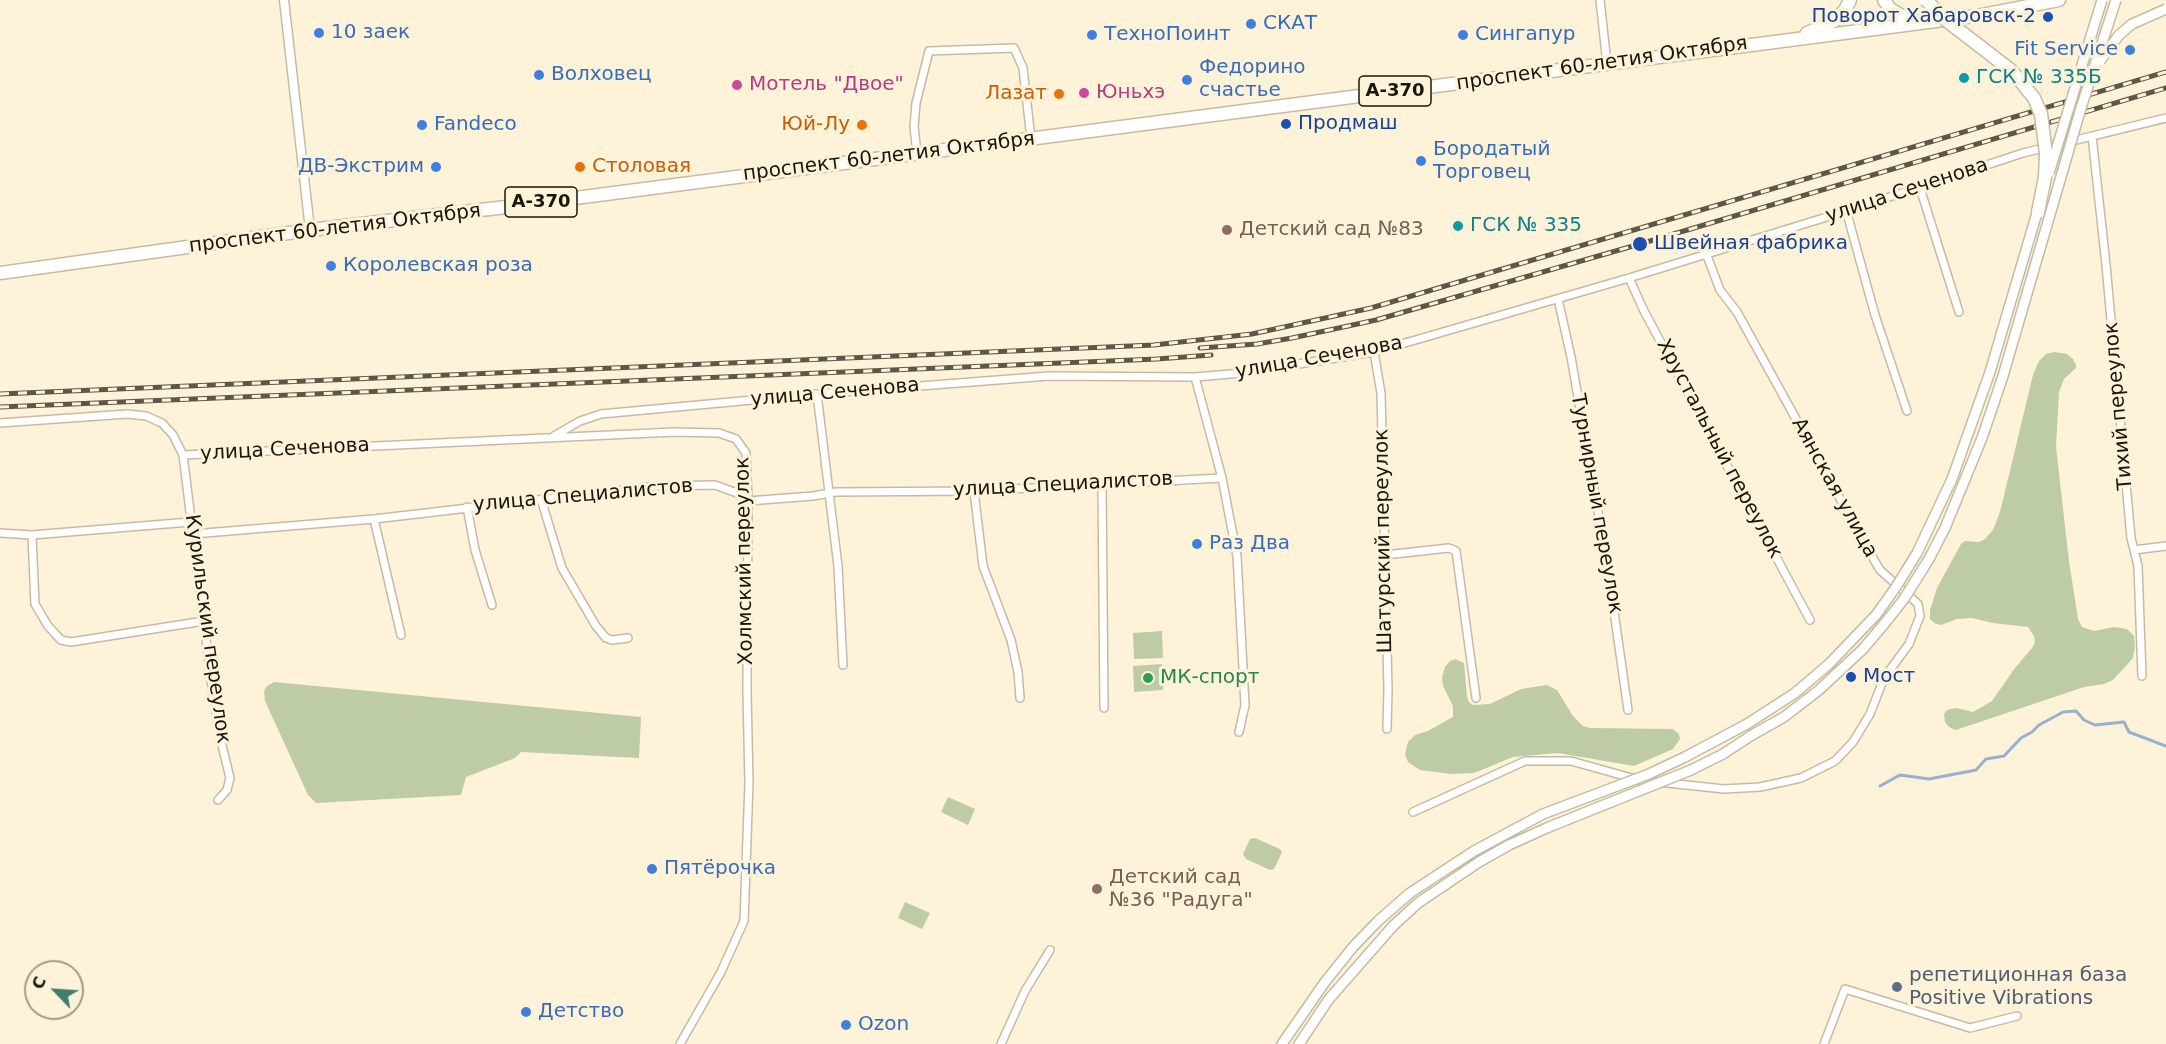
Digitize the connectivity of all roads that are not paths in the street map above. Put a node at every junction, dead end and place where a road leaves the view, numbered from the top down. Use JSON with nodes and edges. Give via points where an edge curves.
{"nodes":[{"id":1,"x":284,"y":0,"type":"edge"},
{"id":2,"x":1600,"y":0,"type":"edge"},
{"id":3,"x":1850,"y":0,"type":"edge"},
{"id":4,"x":1884,"y":0,"type":"edge"},
{"id":5,"x":1926,"y":0,"type":"edge"},
{"id":6,"x":2059,"y":0,"type":"edge"},
{"id":7,"x":2102,"y":0,"type":"edge"},
{"id":8,"x":2116,"y":0,"type":"edge"},
{"id":9,"x":2166,"y":9,"type":"edge"},
{"id":10,"x":1930,"y":21,"type":"junction"},
{"id":11,"x":1777,"y":42,"type":"junction"},
{"id":12,"x":1607,"y":64,"type":"junction"},
{"id":13,"x":2081,"y":108,"type":"junction"},
{"id":14,"x":2166,"y":118,"type":"edge"},
{"id":15,"x":2092,"y":136,"type":"junction"},
{"id":16,"x":1032,"y":139,"type":"junction"},
{"id":17,"x":917,"y":153,"type":"junction"},
{"id":18,"x":1920,"y":188,"type":"junction"},
{"id":19,"x":1846,"y":210,"type":"junction"},
{"id":20,"x":2038,"y":212,"type":"junction"},
{"id":21,"x":310,"y":230,"type":"junction"},
{"id":22,"x":1706,"y":253,"type":"junction"},
{"id":23,"x":0,"y":273,"type":"edge"},
{"id":24,"x":1629,"y":278,"type":"junction"},
{"id":25,"x":1558,"y":298,"type":"junction"},
{"id":26,"x":1959,"y":312,"type":"dead end"},
{"id":27,"x":1374,"y":352,"type":"junction"},
{"id":28,"x":1195,"y":377,"type":"junction"},
{"id":29,"x":817,"y":394,"type":"junction"},
{"id":30,"x":1907,"y":411,"type":"dead end"},
{"id":31,"x":0,"y":423,"type":"edge"},
{"id":32,"x":554,"y":436,"type":"junction"},
{"id":33,"x":731,"y":436,"type":"joint"},
{"id":34,"x":183,"y":454,"type":"junction"},
{"id":35,"x":1222,"y":478,"type":"junction"},
{"id":36,"x":1102,"y":484,"type":"junction"},
{"id":37,"x":974,"y":491,"type":"junction"},
{"id":38,"x":827,"y":492,"type":"junction"},
{"id":39,"x":541,"y":499,"type":"junction"},
{"id":40,"x":748,"y":501,"type":"junction"},
{"id":41,"x":467,"y":507,"type":"junction"},
{"id":42,"x":374,"y":519,"type":"junction"},
{"id":43,"x":190,"y":522,"type":"junction"},
{"id":44,"x":0,"y":533,"type":"edge"},
{"id":45,"x":193,"y":534,"type":"junction"},
{"id":46,"x":32,"y":535,"type":"junction"},
{"id":47,"x":2166,"y":546,"type":"edge"},
{"id":48,"x":2134,"y":550,"type":"junction"},
{"id":49,"x":1385,"y":555,"type":"junction"},
{"id":50,"x":492,"y":604,"type":"dead end"},
{"id":51,"x":1810,"y":620,"type":"dead end"},
{"id":52,"x":204,"y":621,"type":"junction"},
{"id":53,"x":401,"y":635,"type":"dead end"},
{"id":54,"x":628,"y":638,"type":"dead end"},
{"id":55,"x":843,"y":665,"type":"dead end"},
{"id":56,"x":2142,"y":676,"type":"dead end"},
{"id":57,"x":1020,"y":698,"type":"dead end"},
{"id":58,"x":1476,"y":698,"type":"dead end"},
{"id":59,"x":1104,"y":708,"type":"dead end"},
{"id":60,"x":1628,"y":710,"type":"dead end"},
{"id":61,"x":1387,"y":729,"type":"dead end"},
{"id":62,"x":1239,"y":732,"type":"dead end"},
{"id":63,"x":218,"y":800,"type":"dead end"},
{"id":64,"x":1413,"y":812,"type":"dead end"},
{"id":65,"x":1050,"y":950,"type":"dead end"},
{"id":66,"x":2017,"y":1016,"type":"dead end"},
{"id":67,"x":680,"y":1044,"type":"edge"},
{"id":68,"x":1001,"y":1044,"type":"edge"},
{"id":69,"x":1281,"y":1044,"type":"edge"},
{"id":70,"x":1299,"y":1044,"type":"edge"},
{"id":71,"x":1824,"y":1044,"type":"edge"}],
"edges":[{"from":1,"to":21,"type":"street"},
{"from":2,"to":12,"type":"street"},
{"from":3,"to":11,"type":"highway","name":"проспект 60-летия Октября","number":"А-370","via":[[1834,21]]},
{"from":4,"to":10,"type":"highway","number":"А-370","via":[[1902,16]]},
{"from":5,"to":20,"type":"highway","bridge":true,"via":[[2012,71],[2034,98],[2041,114],[2046,153]]},
{"from":6,"to":10,"type":"highway","name":"проспект 60-летия Октября","number":"А-370"},
{"from":7,"to":20,"type":"main road","bridge":true},
{"from":8,"to":13,"type":"main road","bridge":true},
{"from":9,"to":13,"type":"main road","bridge":true,"via":[[2132,24],[2119,35],[2100,62]]},
{"from":10,"to":11,"type":"highway","name":"проспект 60-летия Октября","number":"А-370"},
{"from":11,"to":12,"type":"highway","name":"проспект 60-летия Октября","number":"А-370"},
{"from":12,"to":16,"type":"highway","name":"проспект 60-летия Октября","number":"А-370"},
{"from":13,"to":70,"type":"main road","bridge":true,"via":[[1982,438],[1929,559],[1886,623],[1819,690],[1784,717],[1723,754],[1509,845],[1418,903],[1392,926],[1337,990]]},
{"from":14,"to":15,"type":"street","name":"улица Сеченова"},
{"from":15,"to":18,"type":"street","name":"улица Сеченова","via":[[2023,153]]},
{"from":15,"to":48,"type":"street","name":"Тихий переулок"},
{"from":16,"to":17,"type":"highway","name":"проспект 60-летия Октября","number":"А-370"},
{"from":16,"to":17,"type":"street","via":[[1023,68],[1014,48],[929,51],[916,103]]},
{"from":17,"to":21,"type":"highway","name":"проспект 60-летия Октября","number":"А-370"},
{"from":18,"to":19,"type":"street","name":"улица Сеченова"},
{"from":18,"to":26,"type":"street"},
{"from":19,"to":22,"type":"street","name":"улица Сеченова"},
{"from":19,"to":30,"type":"street"},
{"from":20,"to":69,"type":"main road","bridge":true,"via":[[1990,372],[1952,479],[1917,553],[1876,615],[1810,680],[1747,724],[1649,774],[1543,814],[1466,856],[1410,893],[1353,947]]},
{"from":21,"to":23,"type":"highway","name":"проспект 60-летия Октября","number":"А-370"},
{"from":22,"to":24,"type":"street","name":"улица Сеченова"},
{"from":22,"to":64,"type":"street","name":"Аянская улица","via":[[1720,290],[1737,312],[1870,553],[1881,570],[1916,600],[1920,616],[1909,644],[1884,678],[1870,714],[1853,742],[1835,761],[1801,778],[1743,789],[1713,788],[1639,780],[1571,761],[1525,761]]},
{"from":24,"to":25,"type":"street","name":"улица Сеченова"},
{"from":24,"to":51,"type":"street","name":"Хрустальный переулок"},
{"from":25,"to":27,"type":"street","name":"улица Сеченова"},
{"from":25,"to":60,"type":"street","name":"Турнирный переулок","via":[[1608,569]]},
{"from":27,"to":28,"type":"street","name":"улица Сеченова"},
{"from":27,"to":49,"type":"street","name":"Шатурский переулок","via":[[1381,393]]},
{"from":28,"to":29,"type":"street","name":"улица Сеченова","via":[[1049,376]]},
{"from":28,"to":35,"type":"street"},
{"from":29,"to":32,"type":"street","name":"улица Сеченова","via":[[601,414]]},
{"from":29,"to":38,"type":"street"},
{"from":31,"to":34,"type":"street","name":"улица Сеченова","via":[[146,416],[162,423]]},
{"from":32,"to":33,"type":"street","name":"улица Сеченова","via":[[674,432]]},
{"from":32,"to":34,"type":"street","name":"улица Сеченова"},
{"from":33,"to":40,"type":"street","name":"Холмский переулок","via":[[746,453]]},
{"from":34,"to":43,"type":"street","name":"Курильский переулок"},
{"from":35,"to":36,"type":"street","name":"улица Специалистов"},
{"from":35,"to":62,"type":"street","via":[[1237,556],[1240,598],[1245,705]]},
{"from":36,"to":37,"type":"street","name":"улица Специалистов"},
{"from":36,"to":59,"type":"street"},
{"from":37,"to":38,"type":"street","name":"улица Специалистов"},
{"from":37,"to":57,"type":"street","via":[[983,566],[1011,640]]},
{"from":38,"to":40,"type":"street","name":"улица Специалистов"},
{"from":38,"to":55,"type":"street","via":[[837,566]]},
{"from":39,"to":40,"type":"street","name":"улица Специалистов","via":[[637,487],[715,486],[728,488]]},
{"from":39,"to":41,"type":"street","name":"улица Специалистов"},
{"from":39,"to":54,"type":"street","via":[[562,568],[596,626],[606,638]]},
{"from":40,"to":67,"type":"street","name":"Холмский переулок","via":[[749,783],[744,921],[721,972]]},
{"from":41,"to":42,"type":"street","name":"улица Специалистов"},
{"from":41,"to":50,"type":"street"},
{"from":42,"to":45,"type":"street","name":"улица Специалистов"},
{"from":42,"to":53,"type":"street"},
{"from":43,"to":45,"type":"street","name":"Курильский переулок"},
{"from":43,"to":46,"type":"street"},
{"from":44,"to":46,"type":"street"},
{"from":45,"to":52,"type":"street","name":"Курильский переулок"},
{"from":46,"to":52,"type":"street","via":[[35,603],[61,640],[71,642]]},
{"from":47,"to":48,"type":"street"},
{"from":48,"to":56,"type":"street","name":"Тихий переулок"},
{"from":49,"to":58,"type":"street","via":[[1449,548],[1456,551]]},
{"from":49,"to":61,"type":"street","name":"Шатурский переулок"},
{"from":52,"to":63,"type":"street","name":"Курильский переулок","via":[[220,737],[230,778],[227,790]]},
{"from":65,"to":68,"type":"street","via":[[1025,991]]},
{"from":66,"to":71,"type":"street","via":[[1970,1028],[1845,989]]}]}
